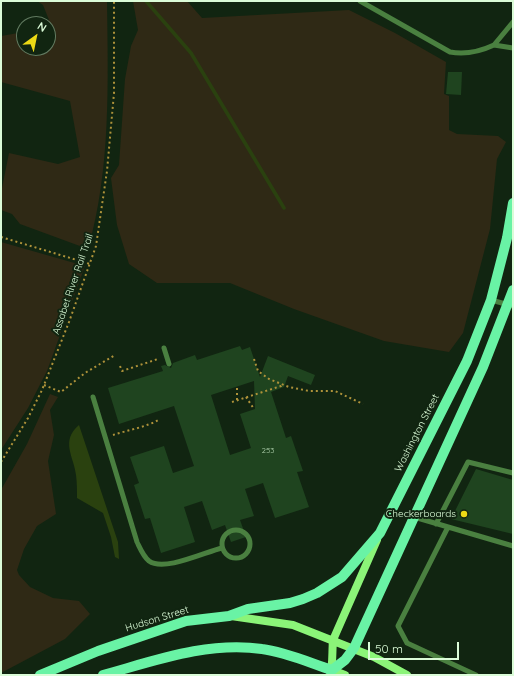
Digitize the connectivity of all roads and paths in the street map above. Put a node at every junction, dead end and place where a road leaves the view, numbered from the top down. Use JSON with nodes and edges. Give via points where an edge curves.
{"nodes":[{"id":1,"x":114,"y":1,"type":"edge"},
{"id":2,"x":360,"y":1,"type":"edge"},
{"id":3,"x":513,"y":22,"type":"edge"},
{"id":4,"x":494,"y":45,"type":"junction"},
{"id":5,"x":513,"y":48,"type":"edge"},
{"id":6,"x":513,"y":203,"type":"edge"},
{"id":7,"x":1,"y":237,"type":"edge"},
{"id":8,"x":90,"y":264,"type":"junction"},
{"id":9,"x":513,"y":290,"type":"edge"},
{"id":10,"x":491,"y":300,"type":"junction"},
{"id":11,"x":510,"y":306,"type":"edge"},
{"id":12,"x":164,"y":348,"type":"dead end"},
{"id":13,"x":115,"y":355,"type":"dead end"},
{"id":14,"x":158,"y":359,"type":"dead end"},
{"id":15,"x":254,"y":359,"type":"dead end"},
{"id":16,"x":169,"y":364,"type":"dead end"},
{"id":17,"x":120,"y":366,"type":"dead end"},
{"id":18,"x":283,"y":384,"type":"junction"},
{"id":19,"x":44,"y":386,"type":"junction"},
{"id":20,"x":237,"y":387,"type":"dead end"},
{"id":21,"x":93,"y":397,"type":"dead end"},
{"id":22,"x":246,"y":397,"type":"junction"},
{"id":23,"x":237,"y":400,"type":"junction"},
{"id":24,"x":232,"y":402,"type":"dead end"},
{"id":25,"x":363,"y":404,"type":"dead end"},
{"id":26,"x":254,"y":410,"type":"dead end"},
{"id":27,"x":160,"y":419,"type":"dead end"},
{"id":28,"x":110,"y":436,"type":"dead end"},
{"id":29,"x":1,"y":462,"type":"edge"},
{"id":30,"x":513,"y":473,"type":"edge"},
{"id":31,"x":414,"y":517,"type":"junction"},
{"id":32,"x":436,"y":524,"type":"junction"},
{"id":33,"x":448,"y":527,"type":"junction"},
{"id":34,"x":380,"y":533,"type":"junction"},
{"id":35,"x":513,"y":546,"type":"edge"},
{"id":36,"x":222,"y":548,"type":"junction"},
{"id":37,"x":229,"y":616,"type":"junction"},
{"id":38,"x":333,"y":640,"type":"junction"},
{"id":39,"x":354,"y":648,"type":"junction"},
{"id":40,"x":331,"y":672,"type":"edge"},
{"id":41,"x":40,"y":675,"type":"edge"},
{"id":42,"x":103,"y":675,"type":"edge"},
{"id":43,"x":345,"y":675,"type":"edge"},
{"id":44,"x":407,"y":675,"type":"edge"},
{"id":45,"x":476,"y":675,"type":"edge"}],
"edges":[{"from":1,"to":8,"type":"path","name":"Assabet River Rail Trail","via":[[114,93],[107,171],[101,220]]},
{"from":2,"to":4,"type":"lane","via":[[450,52],[479,52]]},
{"from":3,"to":4,"type":"lane"},
{"from":4,"to":5,"type":"lane"},
{"from":6,"to":10,"type":"main road","name":"Washington Street"},
{"from":7,"to":8,"type":"path"},
{"from":8,"to":19,"type":"path","name":"Assabet River Rail Trail"},
{"from":9,"to":11,"type":"main road"},
{"from":10,"to":11,"type":"lane"},
{"from":10,"to":34,"type":"main road","name":"Washington Street","via":[[466,361]]},
{"from":11,"to":31,"type":"main road"},
{"from":12,"to":16,"type":"lane"},
{"from":13,"to":19,"type":"path","via":[[85,373],[61,392]]},
{"from":14,"to":17,"type":"path","via":[[122,371]]},
{"from":15,"to":18,"type":"path","via":[[258,371],[263,376]]},
{"from":18,"to":22,"type":"path"},
{"from":18,"to":25,"type":"path","via":[[309,391],[335,391]]},
{"from":19,"to":29,"type":"path","name":"Assabet River Rail Trail"},
{"from":20,"to":23,"type":"path"},
{"from":21,"to":36,"type":"lane","via":[[138,542],[149,561],[171,564]]},
{"from":22,"to":23,"type":"path"},
{"from":22,"to":26,"type":"path"},
{"from":23,"to":24,"type":"path"},
{"from":27,"to":28,"type":"path","via":[[152,424]]},
{"from":30,"to":32,"type":"lane","via":[[468,462]]},
{"from":31,"to":32,"type":"lane"},
{"from":31,"to":39,"type":"main road"},
{"from":32,"to":33,"type":"lane"},
{"from":33,"to":35,"type":"lane"},
{"from":33,"to":45,"type":"lane","via":[[398,626],[407,643]]},
{"from":34,"to":37,"type":"main road","via":[[342,577],[316,593],[290,603],[248,609]]},
{"from":34,"to":38,"type":"main road","name":"Washington Street"},
{"from":36,"to":36,"type":"lane","via":[[227,555],[240,557],[249,548],[249,539],[238,530],[229,531],[222,538]]},
{"from":37,"to":38,"type":"main road","name":"Hudson Street","via":[[293,625]]},
{"from":37,"to":41,"type":"main road","name":"Hudson Street","via":[[186,621]]},
{"from":38,"to":39,"type":"main road","name":"Hudson Street"},
{"from":38,"to":40,"type":"main road","name":"Washington Street"},
{"from":39,"to":40,"type":"main road"},
{"from":39,"to":44,"type":"main road","name":"Hudson Street","via":[[380,659]]},
{"from":40,"to":42,"type":"main road","via":[[285,654],[244,648],[198,650]]},
{"from":40,"to":43,"type":"main road"}]}
